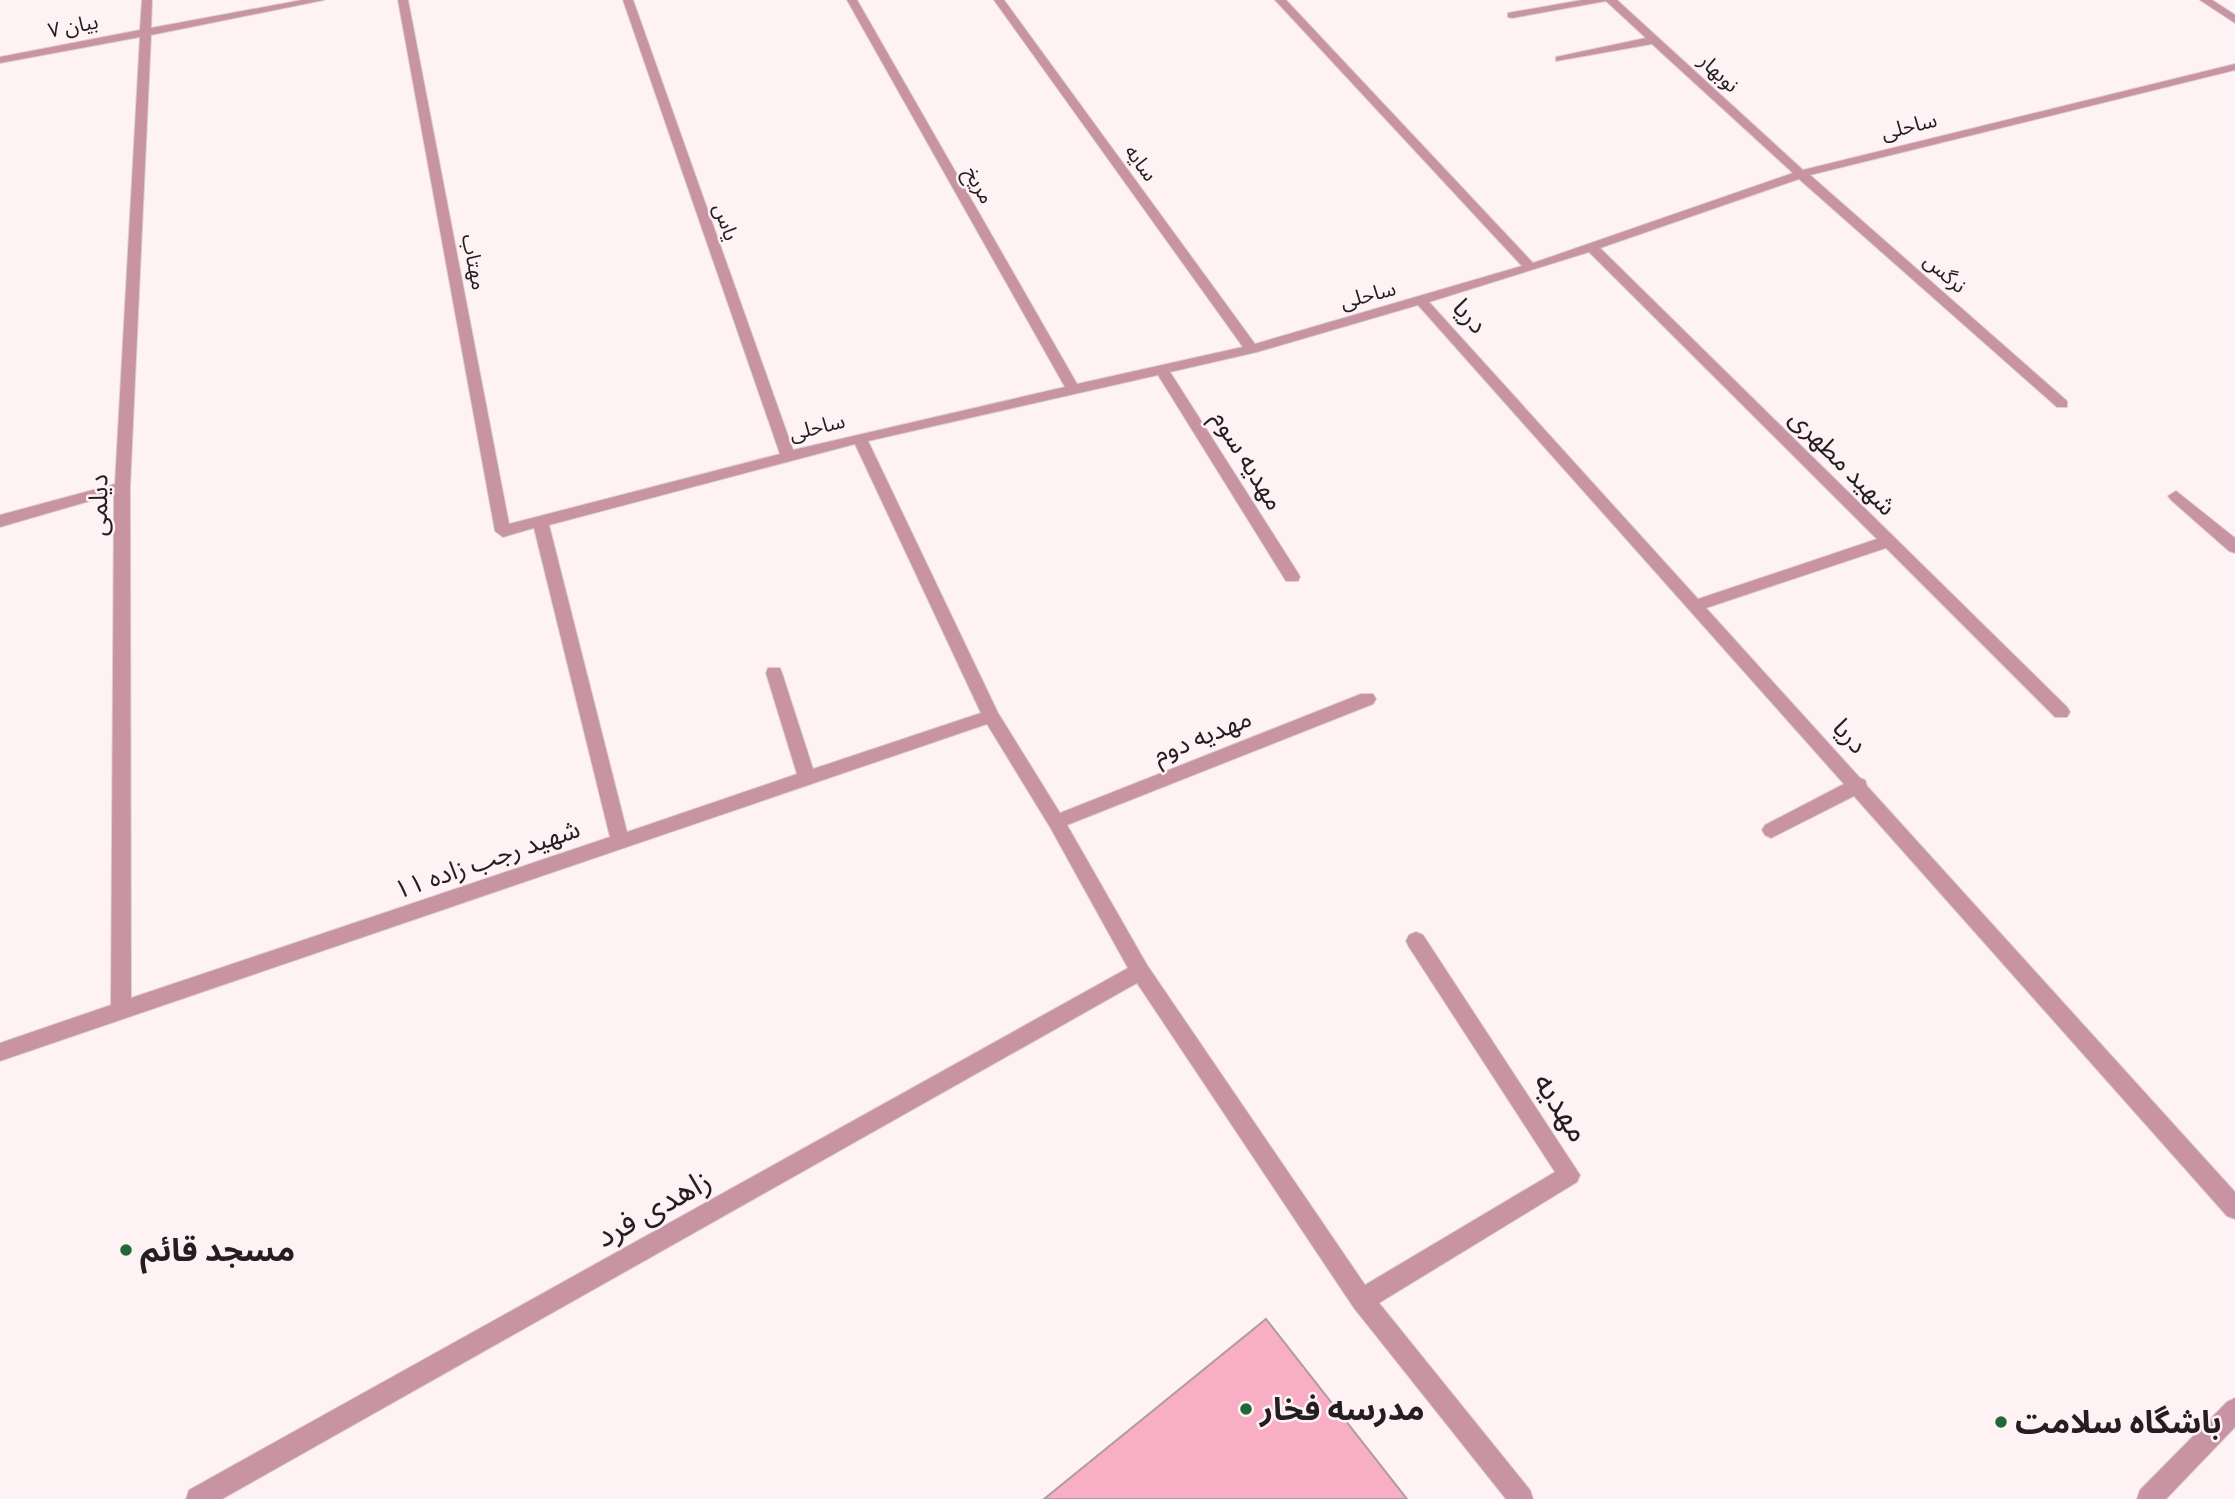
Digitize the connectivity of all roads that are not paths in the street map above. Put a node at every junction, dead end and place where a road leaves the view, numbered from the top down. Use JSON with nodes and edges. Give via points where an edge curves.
{"nodes":[{"id":1,"x":146,"y":0,"type":"edge"},
{"id":2,"x":319,"y":0,"type":"edge"},
{"id":3,"x":403,"y":0,"type":"edge"},
{"id":4,"x":628,"y":0,"type":"edge"},
{"id":5,"x":852,"y":0,"type":"edge"},
{"id":6,"x":999,"y":0,"type":"edge"},
{"id":7,"x":1280,"y":0,"type":"edge"},
{"id":8,"x":1601,"y":0,"type":"edge"},
{"id":9,"x":1611,"y":0,"type":"edge"},
{"id":10,"x":2205,"y":0,"type":"edge"},
{"id":11,"x":1512,"y":15,"type":"dead end"},
{"id":12,"x":2235,"y":20,"type":"edge"},
{"id":13,"x":146,"y":32,"type":"junction"},
{"id":14,"x":1654,"y":40,"type":"junction"},
{"id":15,"x":1560,"y":59,"type":"dead end"},
{"id":16,"x":0,"y":60,"type":"edge"},
{"id":17,"x":2235,"y":67,"type":"edge"},
{"id":18,"x":1801,"y":174,"type":"junction"},
{"id":19,"x":1591,"y":247,"type":"junction"},
{"id":20,"x":1531,"y":268,"type":"junction"},
{"id":21,"x":1422,"y":302,"type":"junction"},
{"id":22,"x":1252,"y":349,"type":"junction"},
{"id":23,"x":1162,"y":370,"type":"junction"},
{"id":24,"x":1073,"y":389,"type":"junction"},
{"id":25,"x":2062,"y":404,"type":"dead end"},
{"id":26,"x":859,"y":438,"type":"junction"},
{"id":27,"x":788,"y":456,"type":"junction"},
{"id":28,"x":122,"y":487,"type":"junction"},
{"id":29,"x":2176,"y":496,"type":"dead end"},
{"id":30,"x":0,"y":521,"type":"edge"},
{"id":31,"x":540,"y":521,"type":"junction"},
{"id":32,"x":503,"y":531,"type":"joint"},
{"id":33,"x":1889,"y":541,"type":"junction"},
{"id":34,"x":2235,"y":547,"type":"edge"},
{"id":35,"x":1292,"y":577,"type":"dead end"},
{"id":36,"x":1694,"y":606,"type":"junction"},
{"id":37,"x":774,"y":673,"type":"dead end"},
{"id":38,"x":1367,"y":699,"type":"dead end"},
{"id":39,"x":2062,"y":712,"type":"dead end"},
{"id":40,"x":991,"y":716,"type":"junction"},
{"id":41,"x":807,"y":779,"type":"junction"},
{"id":42,"x":1858,"y":785,"type":"junction"},
{"id":43,"x":1056,"y":822,"type":"junction"},
{"id":44,"x":1771,"y":830,"type":"dead end"},
{"id":45,"x":620,"y":842,"type":"junction"},
{"id":46,"x":1416,"y":941,"type":"dead end"},
{"id":47,"x":1140,"y":971,"type":"junction"},
{"id":48,"x":121,"y":1012,"type":"junction"},
{"id":49,"x":0,"y":1052,"type":"edge"},
{"id":50,"x":2235,"y":1208,"type":"edge"},
{"id":51,"x":1362,"y":1300,"type":"junction"},
{"id":52,"x":2235,"y":1410,"type":"edge"},
{"id":53,"x":198,"y":1499,"type":"edge"},
{"id":54,"x":1521,"y":1499,"type":"edge"},
{"id":55,"x":2149,"y":1499,"type":"edge"}],
"edges":[{"from":1,"to":13,"type":"street","name":"دیلمی"},
{"from":2,"to":13,"type":"street","name":"بیان ۷"},
{"from":3,"to":32,"type":"street","name":"مهتاب"},
{"from":4,"to":27,"type":"street","name":"یاس"},
{"from":5,"to":24,"type":"street","name":"مریخ"},
{"from":6,"to":22,"type":"street","name":"سایه"},
{"from":7,"to":20,"type":"street"},
{"from":8,"to":11,"type":"street"},
{"from":9,"to":14,"type":"street","name":"نوبهار"},
{"from":10,"to":12,"type":"street"},
{"from":13,"to":16,"type":"street","name":"بیان ۷"},
{"from":13,"to":28,"type":"street","name":"دیلمی"},
{"from":14,"to":15,"type":"street"},
{"from":14,"to":18,"type":"street","name":"نوبهار"},
{"from":17,"to":18,"type":"street","name":"ساحلی"},
{"from":18,"to":19,"type":"street","name":"ساحلی"},
{"from":18,"to":25,"type":"street","name":"نرگس"},
{"from":19,"to":20,"type":"street","name":"ساحلی"},
{"from":19,"to":33,"type":"street","name":"شهید مطهری"},
{"from":20,"to":21,"type":"street","name":"ساحلی"},
{"from":21,"to":22,"type":"street","name":"ساحلی"},
{"from":21,"to":36,"type":"street","name":"دریا"},
{"from":22,"to":23,"type":"street","name":"ساحلی"},
{"from":23,"to":24,"type":"street","name":"ساحلی"},
{"from":23,"to":35,"type":"street","name":"مهدیه سوم"},
{"from":24,"to":26,"type":"street","name":"ساحلی"},
{"from":26,"to":27,"type":"street","name":"ساحلی"},
{"from":26,"to":40,"type":"street"},
{"from":27,"to":31,"type":"street","name":"ساحلی"},
{"from":28,"to":30,"type":"street"},
{"from":28,"to":48,"type":"street","name":"دیلمی"},
{"from":29,"to":34,"type":"street"},
{"from":31,"to":32,"type":"street","name":"ساحلی"},
{"from":31,"to":45,"type":"street"},
{"from":33,"to":36,"type":"street"},
{"from":33,"to":39,"type":"street","name":"شهید مطهری"},
{"from":36,"to":42,"type":"street","name":"دریا"},
{"from":37,"to":41,"type":"street"},
{"from":38,"to":43,"type":"street","name":"مهدیه دوم"},
{"from":40,"to":41,"type":"street","name":"شهید رجب زاده ۱۱"},
{"from":40,"to":43,"type":"street"},
{"from":41,"to":45,"type":"street","name":"شهید رجب زاده ۱۱"},
{"from":42,"to":44,"type":"street"},
{"from":42,"to":50,"type":"street","name":"دریا"},
{"from":43,"to":47,"type":"street"},
{"from":45,"to":48,"type":"street","name":"شهید رجب زاده ۱۱"},
{"from":46,"to":51,"type":"street","name":"مهدیه","via":[[1569,1175]]},
{"from":47,"to":51,"type":"street"},
{"from":47,"to":53,"type":"street","name":"زاهدی فرد"},
{"from":48,"to":49,"type":"street","name":"شهید رجب زاده ۱۱"},
{"from":51,"to":54,"type":"street"},
{"from":52,"to":55,"type":"street"}]}
